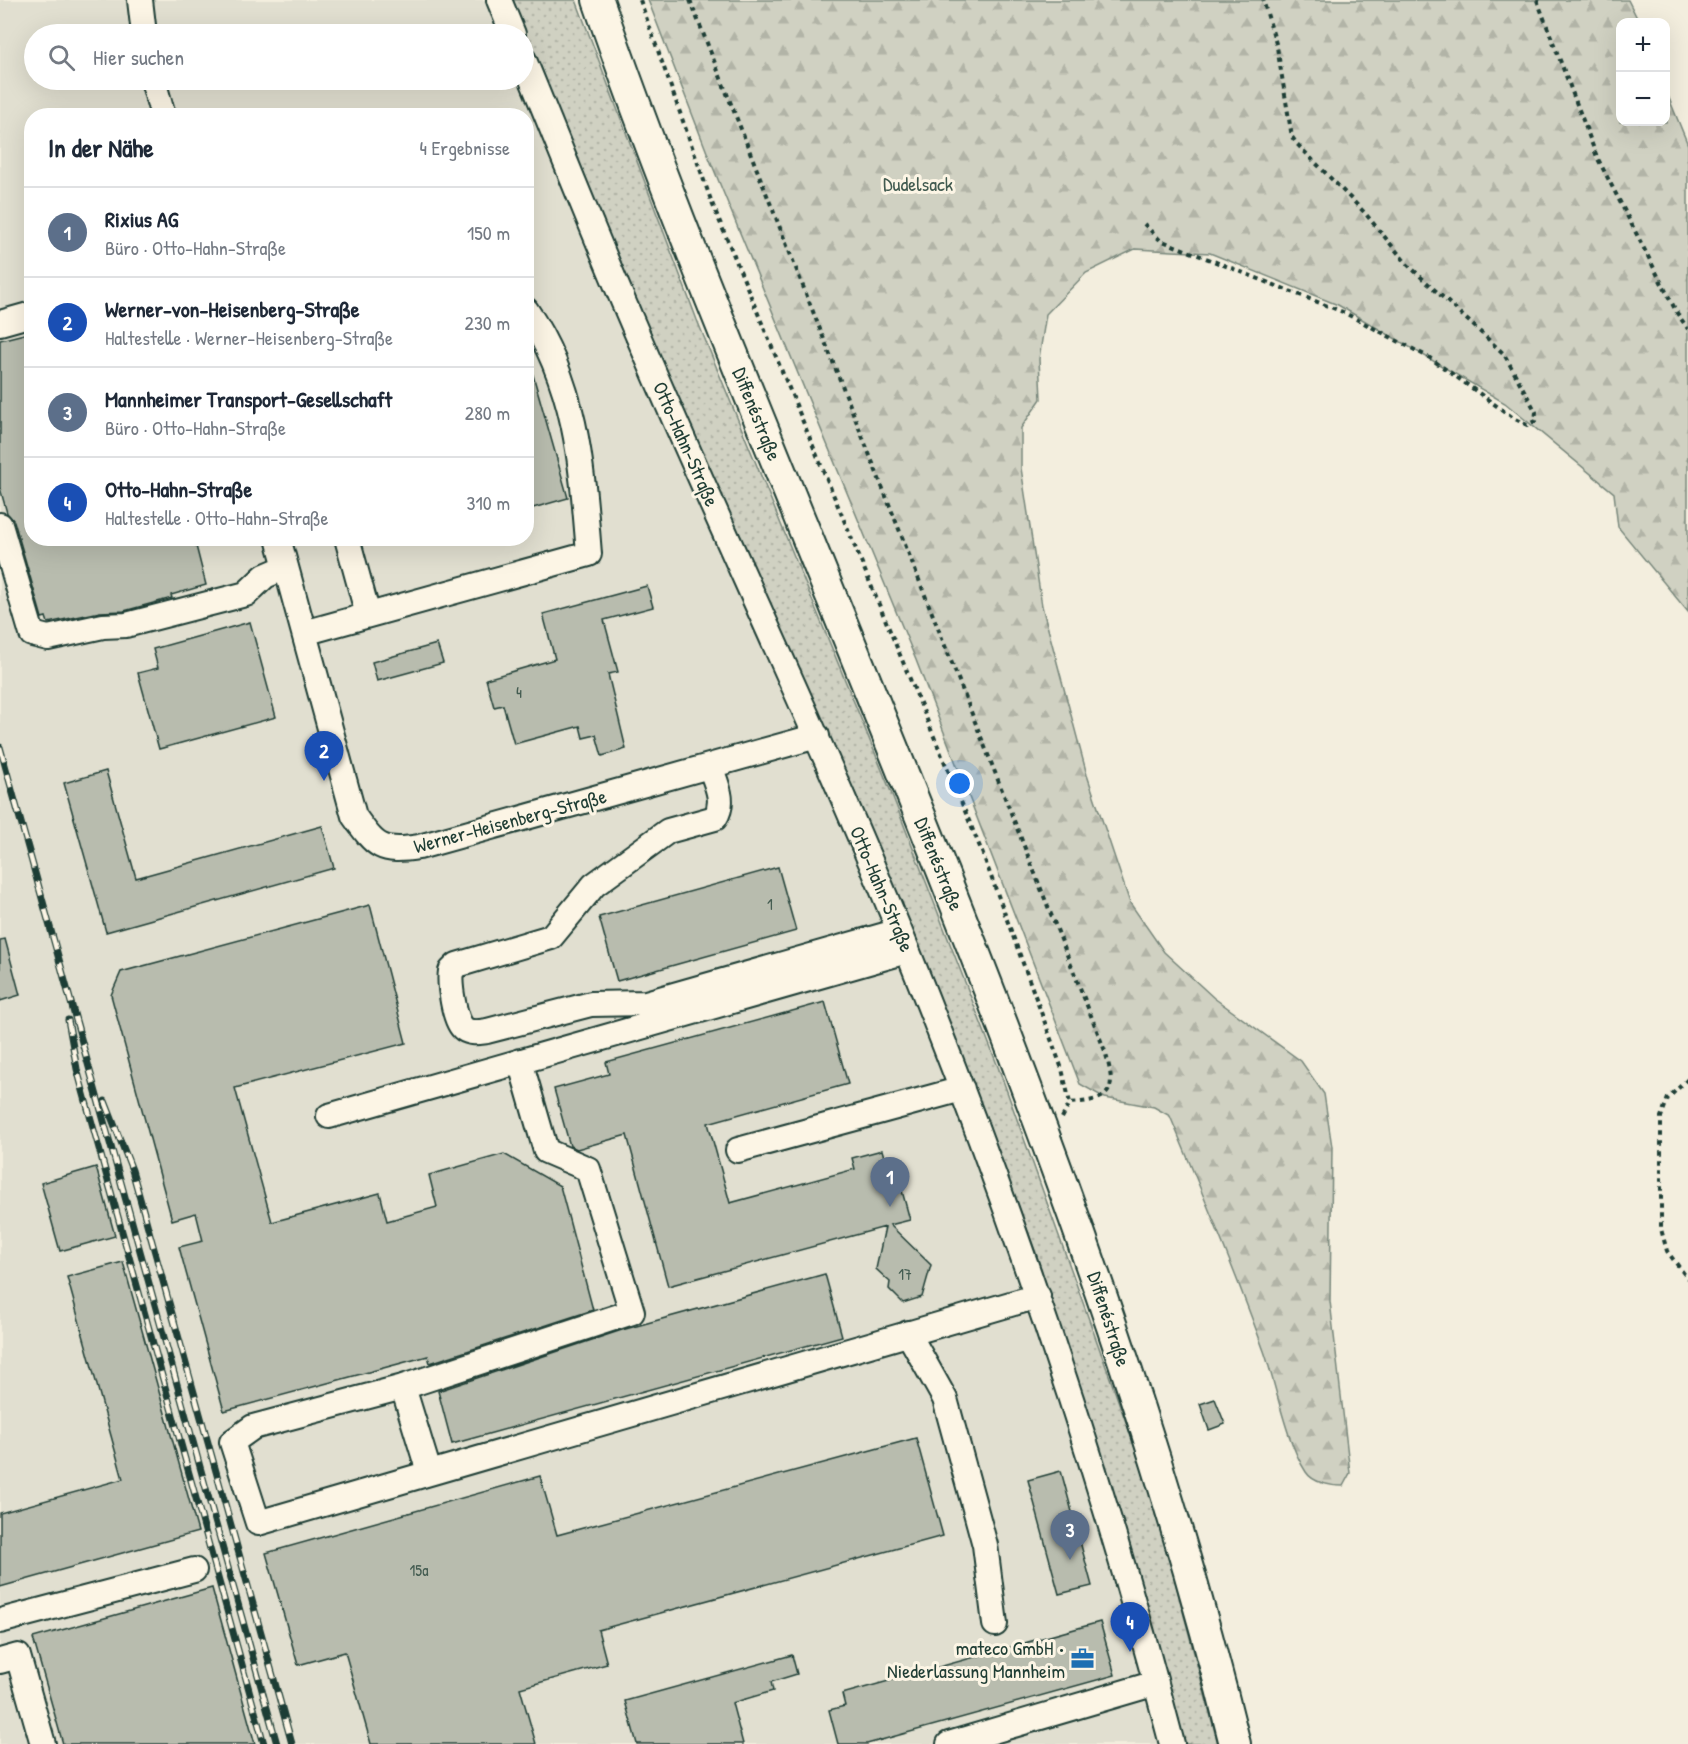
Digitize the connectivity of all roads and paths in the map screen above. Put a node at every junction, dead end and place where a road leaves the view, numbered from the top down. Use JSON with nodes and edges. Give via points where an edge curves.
{"nodes":[{"id":1,"x":141,"y":0,"type":"edge"},
{"id":2,"x":499,"y":0,"type":"edge"},
{"id":3,"x":598,"y":0,"type":"edge"},
{"id":4,"x":640,"y":0,"type":"edge"},
{"id":5,"x":690,"y":0,"type":"edge"},
{"id":6,"x":1263,"y":0,"type":"edge"},
{"id":7,"x":1537,"y":0,"type":"edge"},
{"id":8,"x":143,"y":24,"type":"edge"},
{"id":9,"x":509,"y":24,"type":"edge"},
{"id":10,"x":534,"y":84,"type":"edge"},
{"id":11,"x":156,"y":90,"type":"edge"},
{"id":12,"x":161,"y":108,"type":"edge"},
{"id":13,"x":1143,"y":225,"type":"dead end"},
{"id":14,"x":24,"y":316,"type":"edge"},
{"id":15,"x":0,"y":323,"type":"edge"},
{"id":16,"x":534,"y":325,"type":"edge"},
{"id":17,"x":1688,"y":329,"type":"edge"},
{"id":18,"x":0,"y":525,"type":"edge"},
{"id":19,"x":280,"y":546,"type":"edge"},
{"id":20,"x":349,"y":546,"type":"edge"},
{"id":21,"x":286,"y":567,"type":"junction"},
{"id":22,"x":368,"y":615,"type":"junction"},
{"id":23,"x":304,"y":633,"type":"junction"},
{"id":24,"x":817,"y":736,"type":"junction"},
{"id":25,"x":710,"y":766,"type":"junction"},
{"id":26,"x":903,"y":941,"type":"junction"},
{"id":27,"x":519,"y":1061,"type":"junction"},
{"id":28,"x":1688,"y":1079,"type":"edge"},
{"id":29,"x":962,"y":1089,"type":"junction"},
{"id":30,"x":1070,"y":1103,"type":"junction"},
{"id":31,"x":329,"y":1116,"type":"dead end"},
{"id":32,"x":1048,"y":1142,"type":"junction"},
{"id":33,"x":738,"y":1150,"type":"dead end"},
{"id":34,"x":1688,"y":1279,"type":"edge"},
{"id":35,"x":1038,"y":1296,"type":"junction"},
{"id":36,"x":908,"y":1333,"type":"junction"},
{"id":37,"x":403,"y":1387,"type":"junction"},
{"id":38,"x":429,"y":1472,"type":"junction"},
{"id":39,"x":194,"y":1570,"type":"dead end"},
{"id":40,"x":0,"y":1621,"type":"edge"},
{"id":41,"x":995,"y":1624,"type":"dead end"},
{"id":42,"x":0,"y":1661,"type":"edge"},
{"id":43,"x":1156,"y":1683,"type":"junction"},
{"id":44,"x":43,"y":1744,"type":"edge"},
{"id":45,"x":948,"y":1744,"type":"edge"},
{"id":46,"x":1172,"y":1744,"type":"edge"},
{"id":47,"x":1235,"y":1744,"type":"edge"}],
"edges":[{"from":1,"to":8,"type":"street"},
{"from":2,"to":9,"type":"street"},
{"from":3,"to":32,"type":"main road","name":"Diffenéstraße","via":[[692,254]]},
{"from":4,"to":30,"type":"path","via":[[712,203],[982,852],[1062,1069]]},
{"from":5,"to":30,"type":"path","via":[[1105,1051],[1112,1075],[1109,1090],[1097,1101]]},
{"from":6,"to":13,"type":"path","via":[[1292,137],[1408,265],[1504,354],[1536,412],[1535,421],[1527,425],[1430,358],[1343,312],[1160,240]]},
{"from":7,"to":17,"type":"path","via":[[1598,157]]},
{"from":10,"to":24,"type":"street","name":"Otto-Hahn-Straße","via":[[642,347]]},
{"from":11,"to":12,"type":"street"},
{"from":14,"to":15,"type":"street"},
{"from":16,"to":22,"type":"street","via":[[562,378],[580,448],[589,554]]},
{"from":18,"to":21,"type":"street","via":[[32,634],[48,638],[126,625],[246,594],[265,576]]},
{"from":19,"to":21,"type":"street","name":"Werner-Heisenberg-Straße"},
{"from":20,"to":22,"type":"street"},
{"from":21,"to":23,"type":"street","name":"Werner-Heisenberg-Straße"},
{"from":22,"to":23,"type":"street"},
{"from":23,"to":25,"type":"street","name":"Werner-Heisenberg-Straße","via":[[354,816],[371,840],[392,851],[419,847]]},
{"from":24,"to":25,"type":"street","name":"Werner-Heisenberg-Straße"},
{"from":24,"to":26,"type":"street","name":"Otto-Hahn-Straße"},
{"from":25,"to":26,"type":"street","via":[[721,798],[715,818],[668,831],[612,871],[594,885],[551,937],[451,970],[450,987],[458,1023],[463,1028],[477,1033],[591,1004],[646,1003]]},
{"from":26,"to":27,"type":"street"},
{"from":26,"to":29,"type":"street","name":"Otto-Hahn-Straße"},
{"from":27,"to":31,"type":"street"},
{"from":27,"to":37,"type":"street","via":[[546,1151],[588,1169],[632,1312]]},
{"from":28,"to":34,"type":"path","via":[[1668,1098],[1661,1117],[1661,1229],[1667,1251]]},
{"from":29,"to":33,"type":"street"},
{"from":29,"to":35,"type":"street","name":"Otto-Hahn-Straße"},
{"from":30,"to":32,"type":"path"},
{"from":32,"to":47,"type":"main road","name":"Diffenéstraße","via":[[1094,1270],[1183,1549]]},
{"from":35,"to":36,"type":"street"},
{"from":35,"to":43,"type":"street","name":"Otto-Hahn-Straße","via":[[1110,1521]]},
{"from":36,"to":38,"type":"street"},
{"from":36,"to":41,"type":"street","via":[[945,1399],[985,1545]]},
{"from":37,"to":38,"type":"street"},
{"from":37,"to":38,"type":"street","via":[[253,1427],[232,1442],[258,1522]]},
{"from":39,"to":40,"type":"street"},
{"from":42,"to":44,"type":"street","via":[[18,1656]]},
{"from":43,"to":45,"type":"street"},
{"from":43,"to":46,"type":"street","name":"Otto-Hahn-Straße"}]}
